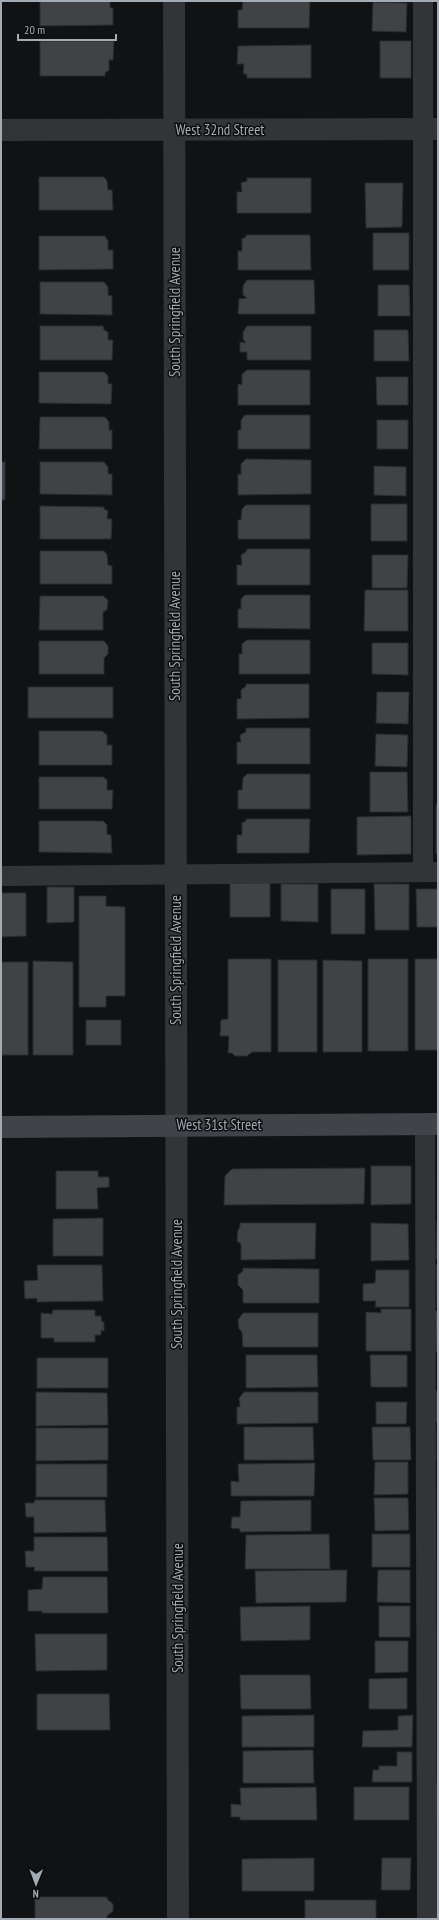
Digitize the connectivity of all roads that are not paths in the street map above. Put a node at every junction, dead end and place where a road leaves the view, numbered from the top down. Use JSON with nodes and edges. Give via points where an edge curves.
{"nodes":[{"id":1,"x":174,"y":1,"type":"edge"},
{"id":2,"x":423,"y":1,"type":"edge"},
{"id":3,"x":430,"y":129,"type":"edge"},
{"id":4,"x":1,"y":130,"type":"edge"},
{"id":5,"x":174,"y":130,"type":"junction"},
{"id":6,"x":430,"y":872,"type":"edge"},
{"id":7,"x":176,"y":874,"type":"junction"},
{"id":8,"x":1,"y":876,"type":"edge"},
{"id":9,"x":431,"y":1124,"type":"edge"},
{"id":10,"x":176,"y":1125,"type":"junction"},
{"id":11,"x":1,"y":1127,"type":"edge"},
{"id":12,"x":178,"y":1919,"type":"edge"},
{"id":13,"x":427,"y":1919,"type":"edge"}],
"edges":[{"from":1,"to":5,"type":"street","name":"South Springfield Avenue"},
{"from":2,"to":3,"type":"lane"},
{"from":3,"to":5,"type":"street","name":"West 32nd Street"},
{"from":3,"to":6,"type":"lane"},
{"from":4,"to":5,"type":"street","name":"West 32nd Street"},
{"from":5,"to":7,"type":"street","name":"South Springfield Avenue"},
{"from":6,"to":7,"type":"lane"},
{"from":7,"to":8,"type":"lane"},
{"from":7,"to":10,"type":"street","name":"South Springfield Avenue"},
{"from":9,"to":10,"type":"main road","name":"West 31st Street"},
{"from":9,"to":13,"type":"lane"},
{"from":10,"to":11,"type":"main road","name":"West 31st Street"},
{"from":10,"to":12,"type":"street","name":"South Springfield Avenue"}]}
